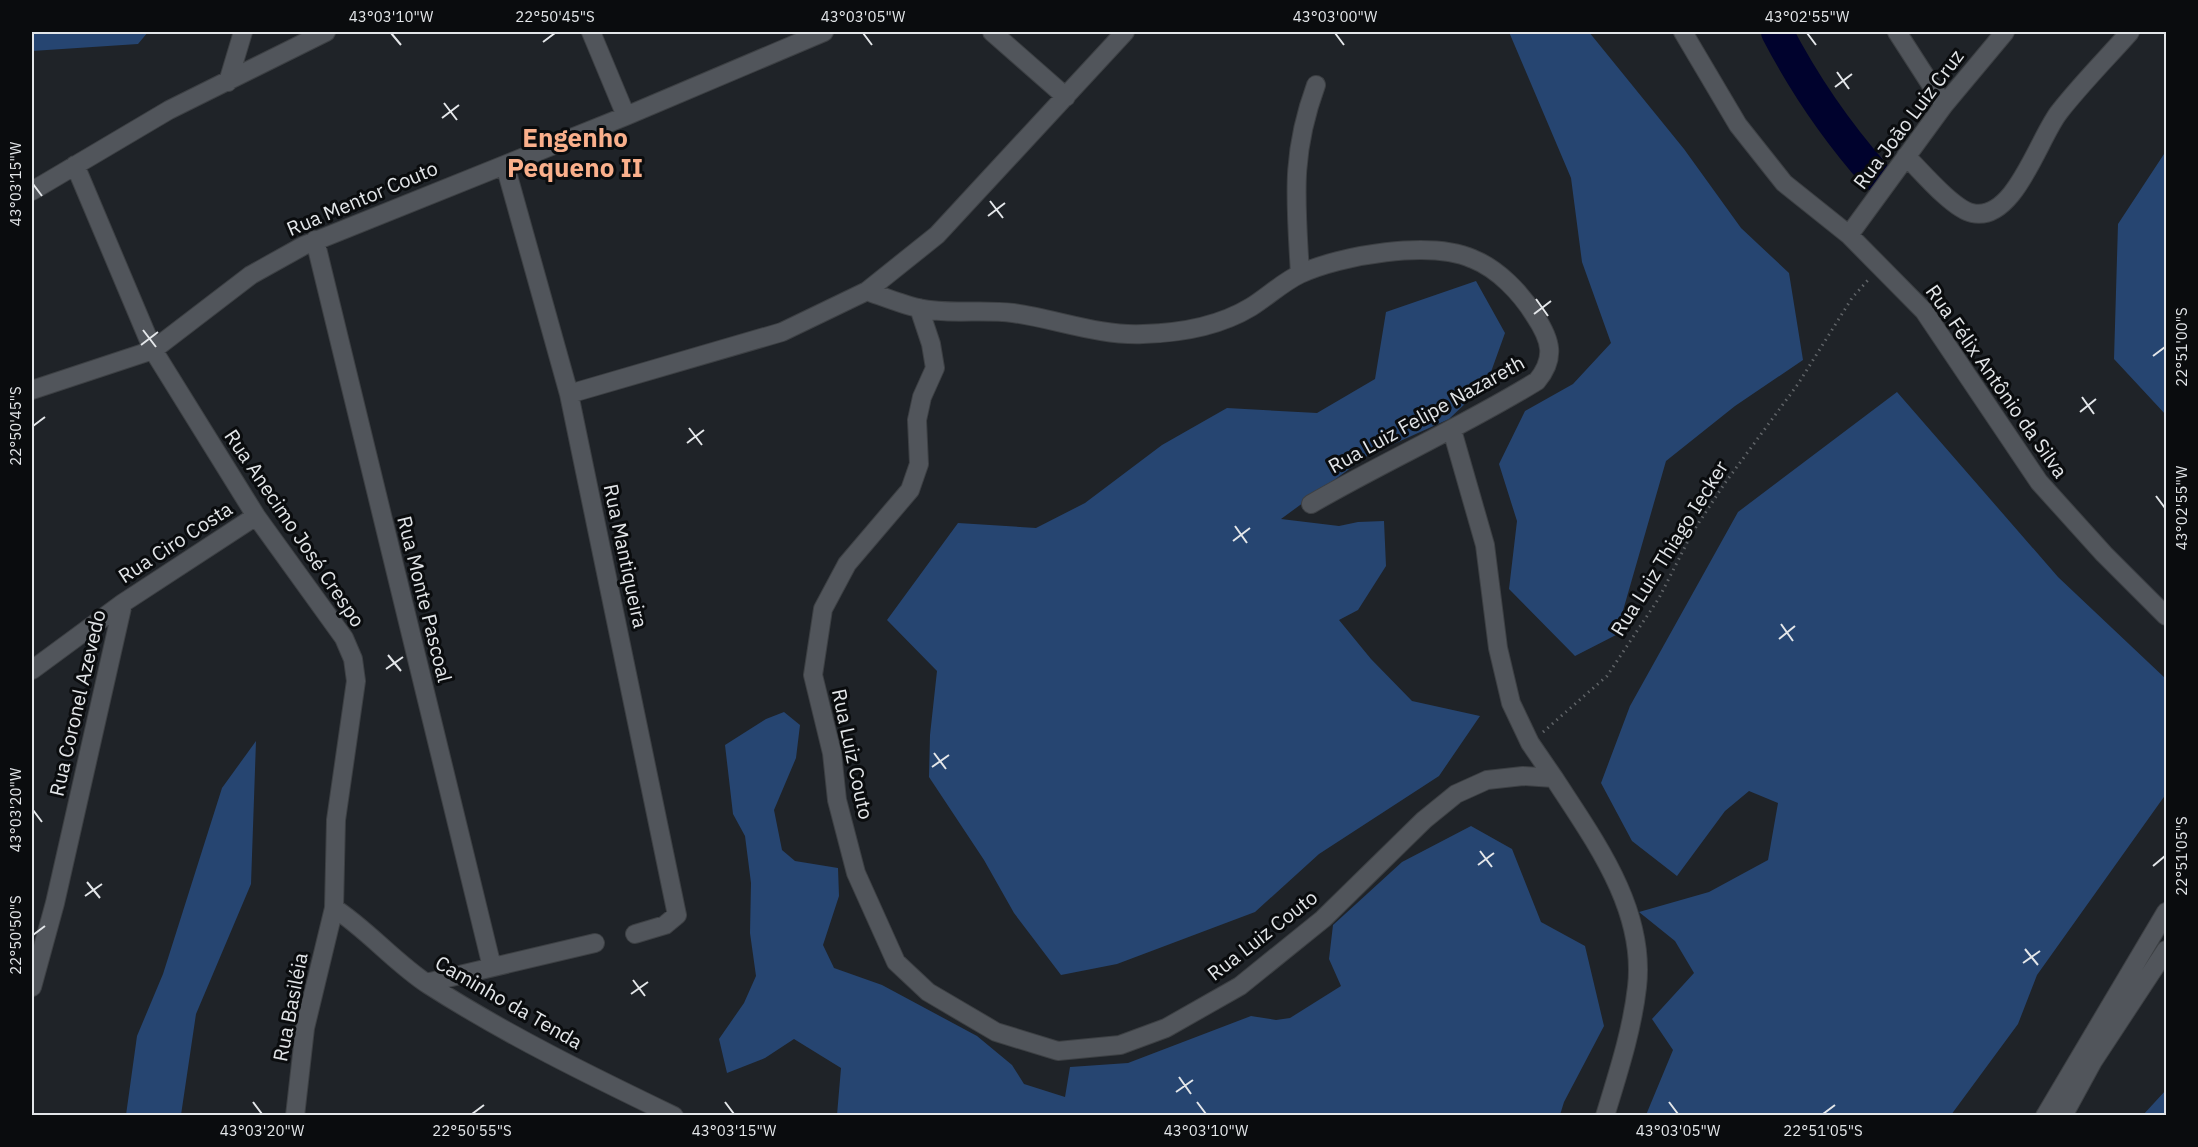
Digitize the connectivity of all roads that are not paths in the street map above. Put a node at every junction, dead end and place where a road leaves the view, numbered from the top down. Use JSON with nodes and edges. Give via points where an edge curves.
{"nodes":[{"id":1,"x":243,"y":32,"type":"edge"},
{"id":2,"x":327,"y":32,"type":"edge"},
{"id":3,"x":591,"y":32,"type":"edge"},
{"id":4,"x":824,"y":32,"type":"edge"},
{"id":5,"x":992,"y":32,"type":"edge"},
{"id":6,"x":1125,"y":32,"type":"edge"},
{"id":7,"x":1683,"y":32,"type":"edge"},
{"id":8,"x":1897,"y":32,"type":"edge"},
{"id":9,"x":2005,"y":32,"type":"edge"},
{"id":10,"x":2130,"y":32,"type":"edge"},
{"id":11,"x":228,"y":82,"type":"junction"},
{"id":12,"x":1316,"y":85,"type":"dead end"},
{"id":13,"x":1066,"y":97,"type":"junction"},
{"id":14,"x":1944,"y":105,"type":"junction"},
{"id":15,"x":626,"y":116,"type":"junction"},
{"id":16,"x":1906,"y":156,"type":"junction"},
{"id":17,"x":75,"y":165,"type":"junction"},
{"id":18,"x":505,"y":165,"type":"junction"},
{"id":19,"x":32,"y":191,"type":"edge"},
{"id":20,"x":1849,"y":235,"type":"junction"},
{"id":21,"x":315,"y":240,"type":"junction"},
{"id":22,"x":1300,"y":274,"type":"junction"},
{"id":23,"x":867,"y":291,"type":"junction"},
{"id":24,"x":919,"y":308,"type":"junction"},
{"id":25,"x":153,"y":350,"type":"junction"},
{"id":26,"x":32,"y":390,"type":"edge"},
{"id":27,"x":569,"y":394,"type":"junction"},
{"id":28,"x":1452,"y":430,"type":"junction"},
{"id":29,"x":1311,"y":504,"type":"dead end"},
{"id":30,"x":256,"y":516,"type":"junction"},
{"id":31,"x":123,"y":603,"type":"junction"},
{"id":32,"x":2166,"y":616,"type":"edge"},
{"id":33,"x":32,"y":670,"type":"edge"},
{"id":34,"x":1554,"y":778,"type":"junction"},
{"id":35,"x":333,"y":908,"type":"junction"},
{"id":36,"x":2164,"y":922,"type":"edge"},
{"id":37,"x":635,"y":934,"type":"dead end"},
{"id":38,"x":595,"y":943,"type":"dead end"},
{"id":39,"x":2166,"y":950,"type":"edge"},
{"id":40,"x":492,"y":967,"type":"junction"},
{"id":41,"x":426,"y":983,"type":"junction"},
{"id":42,"x":32,"y":987,"type":"edge"},
{"id":43,"x":2087,"y":1057,"type":"junction"},
{"id":44,"x":295,"y":1116,"type":"edge"},
{"id":45,"x":674,"y":1116,"type":"edge"},
{"id":46,"x":1605,"y":1116,"type":"edge"},
{"id":47,"x":2045,"y":1116,"type":"edge"},
{"id":48,"x":2063,"y":1116,"type":"edge"}],
"edges":[{"from":1,"to":11,"type":"street"},
{"from":2,"to":11,"type":"street"},
{"from":3,"to":15,"type":"street"},
{"from":4,"to":15,"type":"street","name":"Rua Mentor Couto"},
{"from":5,"to":13,"type":"street"},
{"from":6,"to":13,"type":"street"},
{"from":7,"to":20,"type":"street","name":"Rua Félix Antônio da Silva","via":[[1738,125],[1784,183]]},
{"from":8,"to":14,"type":"street"},
{"from":9,"to":14,"type":"street","name":"Rua João Luiz Cruz"},
{"from":10,"to":16,"type":"street","via":[[2058,113],[2019,184],[2001,205],[1987,214],[1971,213],[1953,201]]},
{"from":11,"to":17,"type":"street","via":[[169,110]]},
{"from":12,"to":22,"type":"street","via":[[1297,153]]},
{"from":13,"to":23,"type":"street","via":[[937,235]]},
{"from":14,"to":16,"type":"street","name":"Rua João Luiz Cruz"},
{"from":15,"to":18,"type":"street","name":"Rua Mentor Couto"},
{"from":16,"to":20,"type":"street","name":"Rua João Luiz Cruz"},
{"from":17,"to":19,"type":"street"},
{"from":17,"to":25,"type":"street","name":"Rua Anecimo José Crespo"},
{"from":18,"to":21,"type":"street","name":"Rua Mentor Couto"},
{"from":18,"to":27,"type":"street","name":"Rua Mantiqueira"},
{"from":20,"to":32,"type":"street","name":"Rua Félix Antônio da Silva","via":[[1924,311],[2039,482]]},
{"from":21,"to":25,"type":"street","name":"Rua Mentor Couto","via":[[250,275]]},
{"from":21,"to":40,"type":"street","name":"Rua Monte Pascoal"},
{"from":22,"to":24,"type":"street","name":"Rua Luiz Felipe Nazareth","via":[[1249,308],[1218,323],[1184,332],[1139,334],[1013,313]]},
{"from":22,"to":28,"type":"street","name":"Rua Luiz Felipe Nazareth","via":[[1358,255],[1428,250],[1472,258],[1504,280],[1525,301],[1541,324],[1551,349],[1548,369],[1537,381]]},
{"from":23,"to":24,"type":"street","name":"Rua Luiz Felipe Nazareth"},
{"from":23,"to":27,"type":"street","via":[[782,332]]},
{"from":24,"to":34,"type":"street","name":"Rua Luiz Couto","via":[[935,368],[917,420],[919,464],[910,490],[847,564],[823,609],[813,675],[832,753],[837,800],[856,873],[896,962],[928,992],[996,1032],[1058,1051],[1120,1045],[1166,1028],[1240,986],[1323,919],[1424,819],[1456,794],[1487,780]]},
{"from":25,"to":26,"type":"street","name":"Rua Mentor Couto"},
{"from":25,"to":30,"type":"street","name":"Rua Anecimo José Crespo"},
{"from":27,"to":37,"type":"street","name":"Rua Mantiqueira","via":[[677,915],[665,925]]},
{"from":28,"to":29,"type":"street","name":"Rua Luiz Felipe Nazareth","via":[[1378,465]]},
{"from":28,"to":34,"type":"street","via":[[1485,545],[1498,648],[1510,703]]},
{"from":30,"to":31,"type":"street","name":"Rua Ciro Costa"},
{"from":30,"to":35,"type":"street","name":"Rua Anecimo José Crespo","via":[[344,638],[353,659],[356,681],[336,820]]},
{"from":31,"to":33,"type":"street","name":"Rua Ciro Costa"},
{"from":31,"to":42,"type":"street","name":"Rua Coronel Azevedo","via":[[55,903]]},
{"from":34,"to":46,"type":"street","via":[[1604,856],[1629,913],[1637,949],[1637,986],[1628,1035]]},
{"from":35,"to":41,"type":"street","name":"Caminho da Tenda"},
{"from":35,"to":44,"type":"street","name":"Rua Basiléia","via":[[305,1028]]},
{"from":36,"to":43,"type":"street"},
{"from":38,"to":40,"type":"street"},
{"from":39,"to":43,"type":"street"},
{"from":40,"to":41,"type":"street"},
{"from":41,"to":45,"type":"street","name":"Caminho da Tenda","via":[[486,1020]]},
{"from":43,"to":47,"type":"street"},
{"from":43,"to":48,"type":"street"}]}
